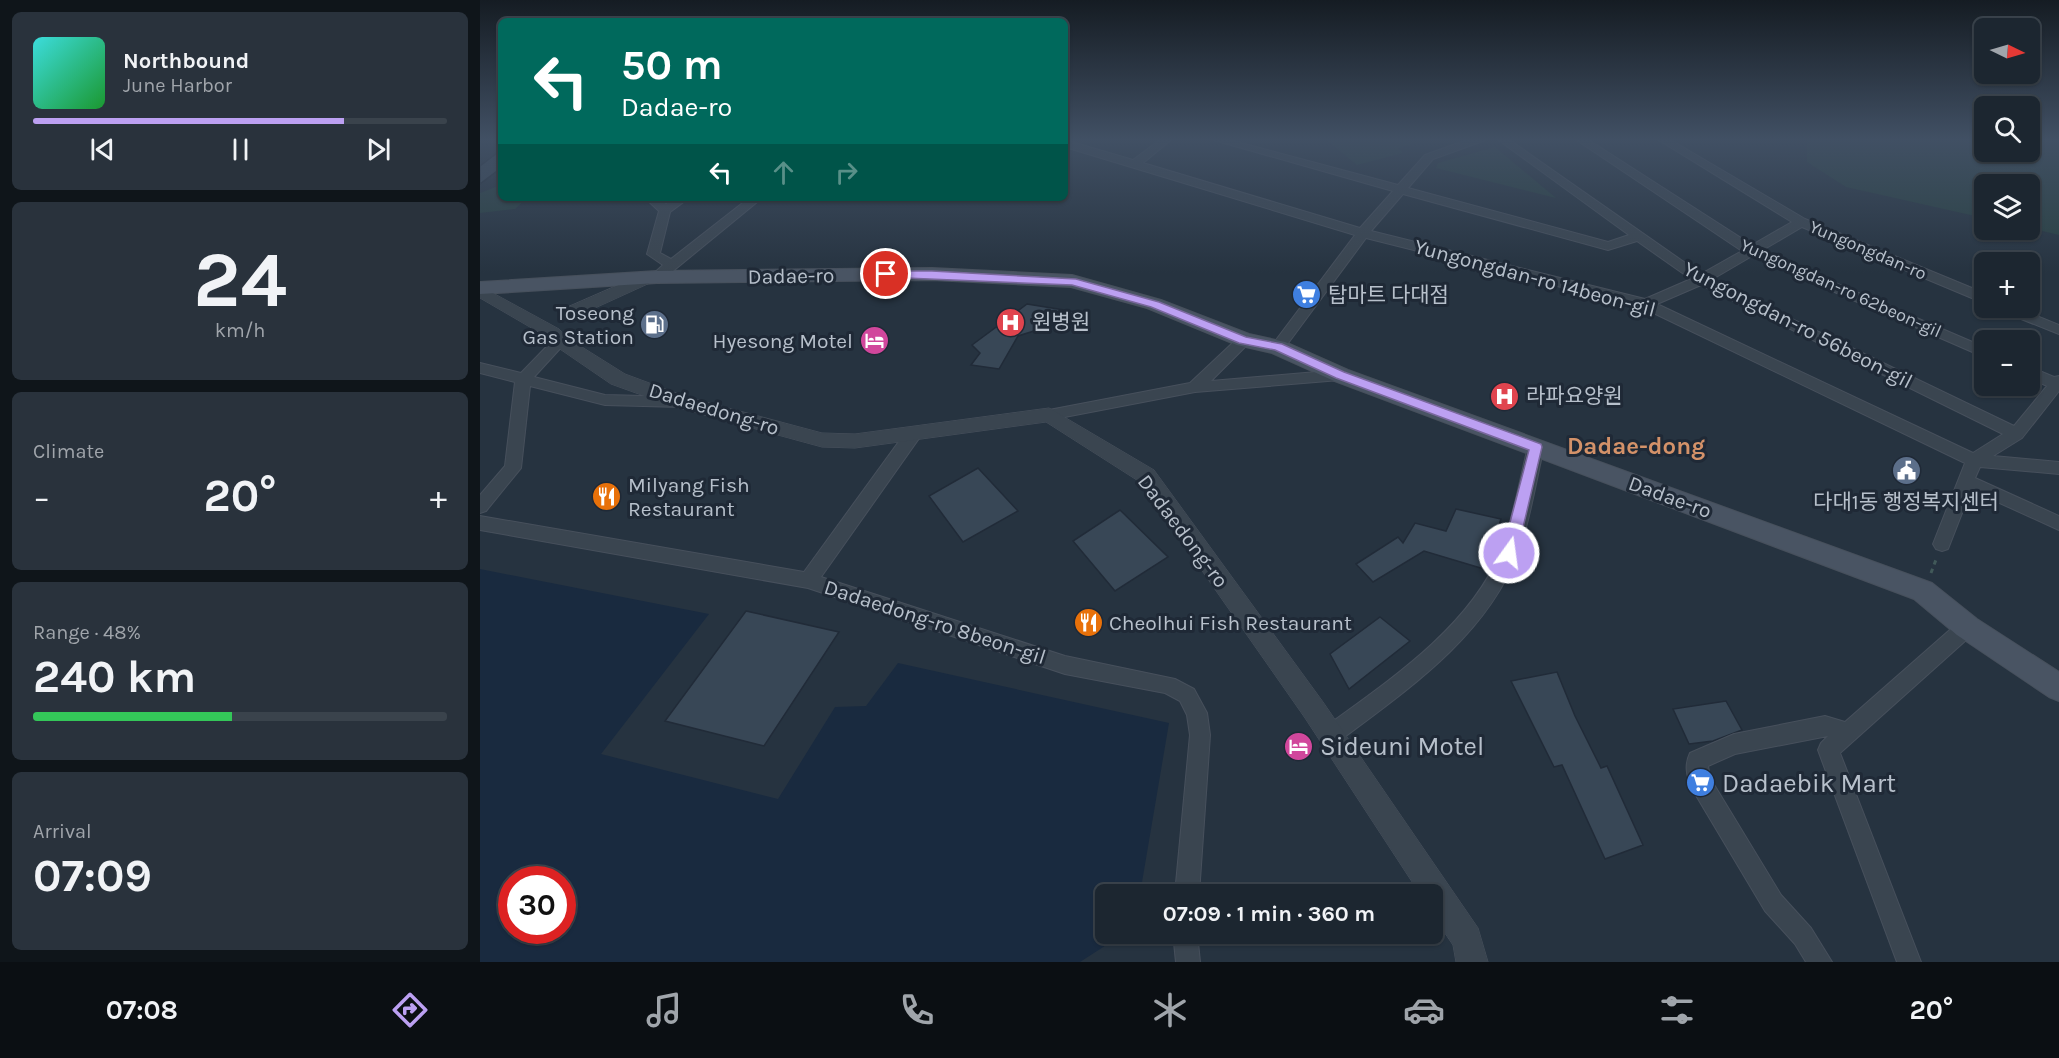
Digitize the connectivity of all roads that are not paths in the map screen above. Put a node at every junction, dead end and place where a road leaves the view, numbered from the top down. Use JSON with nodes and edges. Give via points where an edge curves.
{"nodes":[{"id":1,"x":1197,"y":184,"type":"edge"},
{"id":2,"x":1380,"y":184,"type":"edge"},
{"id":3,"x":1407,"y":184,"type":"edge"},
{"id":4,"x":1565,"y":184,"type":"edge"},
{"id":5,"x":1649,"y":184,"type":"edge"},
{"id":6,"x":1738,"y":184,"type":"edge"},
{"id":7,"x":1402,"y":190,"type":"junction"},
{"id":8,"x":654,"y":201,"type":"edge"},
{"id":9,"x":678,"y":201,"type":"edge"},
{"id":10,"x":752,"y":201,"type":"edge"},
{"id":11,"x":665,"y":210,"type":"junction"},
{"id":12,"x":1802,"y":222,"type":"junction"},
{"id":13,"x":1363,"y":233,"type":"junction"},
{"id":14,"x":1639,"y":236,"type":"junction"},
{"id":15,"x":1753,"y":252,"type":"junction"},
{"id":16,"x":658,"y":274,"type":"junction"},
{"id":17,"x":1701,"y":280,"type":"junction"},
{"id":18,"x":588,"y":281,"type":"junction"},
{"id":19,"x":480,"y":290,"type":"edge"},
{"id":20,"x":1974,"y":294,"type":"edge"},
{"id":21,"x":1646,"y":304,"type":"junction"},
{"id":22,"x":567,"y":314,"type":"junction"},
{"id":23,"x":2030,"y":318,"type":"edge"},
{"id":24,"x":2059,"y":330,"type":"edge"},
{"id":25,"x":556,"y":337,"type":"junction"},
{"id":26,"x":1244,"y":340,"type":"junction"},
{"id":27,"x":1278,"y":347,"type":"junction"},
{"id":28,"x":1974,"y":348,"type":"edge"},
{"id":29,"x":480,"y":368,"type":"edge"},
{"id":30,"x":1340,"y":375,"type":"junction"},
{"id":31,"x":2040,"y":376,"type":"edge"},
{"id":32,"x":523,"y":380,"type":"junction"},
{"id":33,"x":2058,"y":382,"type":"edge"},
{"id":34,"x":1195,"y":387,"type":"junction"},
{"id":35,"x":682,"y":402,"type":"junction"},
{"id":36,"x":1049,"y":415,"type":"junction"},
{"id":37,"x":914,"y":433,"type":"junction"},
{"id":38,"x":2016,"y":434,"type":"junction"},
{"id":39,"x":1536,"y":447,"type":"junction"},
{"id":40,"x":1974,"y":460,"type":"junction"},
{"id":41,"x":2059,"y":468,"type":"edge"},
{"id":42,"x":1966,"y":481,"type":"junction"},
{"id":43,"x":480,"y":506,"type":"edge"},
{"id":44,"x":480,"y":523,"type":"edge"},
{"id":45,"x":2059,"y":523,"type":"edge"},
{"id":46,"x":1942,"y":544,"type":"road end"},
{"id":47,"x":807,"y":580,"type":"junction"},
{"id":48,"x":1967,"y":627,"type":"junction"},
{"id":49,"x":2059,"y":688,"type":"edge"},
{"id":50,"x":1848,"y":732,"type":"junction"},
{"id":51,"x":1331,"y":735,"type":"junction"},
{"id":52,"x":1188,"y":884,"type":"edge"},
{"id":53,"x":1186,"y":944,"type":"edge"},
{"id":54,"x":1188,"y":962,"type":"edge"},
{"id":55,"x":1472,"y":962,"type":"edge"},
{"id":56,"x":1820,"y":962,"type":"edge"},
{"id":57,"x":1909,"y":962,"type":"edge"}],
"edges":[{"from":1,"to":13,"type":"street","name":"Yungongdan-ro 14beon-gil"},
{"from":2,"to":7,"type":"street"},
{"from":3,"to":7,"type":"street"},
{"from":4,"to":14,"type":"street","name":"Yungongdan-ro 56beon-gil"},
{"from":5,"to":15,"type":"street","name":"Yungongdan-ro 62beon-gil"},
{"from":6,"to":12,"type":"street","name":"Yungongdan-ro"},
{"from":7,"to":13,"type":"street"},
{"from":7,"to":14,"type":"street","via":[[1608,246]]},
{"from":8,"to":11,"type":"street"},
{"from":9,"to":11,"type":"street"},
{"from":10,"to":16,"type":"street"},
{"from":11,"to":16,"type":"street","via":[[653,254]]},
{"from":12,"to":15,"type":"street"},
{"from":12,"to":20,"type":"street","name":"Yungongdan-ro"},
{"from":13,"to":21,"type":"street","name":"Yungongdan-ro 14beon-gil"},
{"from":13,"to":27,"type":"street"},
{"from":14,"to":17,"type":"street","name":"Yungongdan-ro 56beon-gil"},
{"from":15,"to":17,"type":"street"},
{"from":15,"to":28,"type":"street","name":"Yungongdan-ro 62beon-gil"},
{"from":16,"to":18,"type":"main road","name":"Dadae-ro"},
{"from":16,"to":22,"type":"street"},
{"from":16,"to":26,"type":"main road","name":"Dadae-ro","via":[[932,274],[1072,281],[1155,304]]},
{"from":17,"to":21,"type":"street"},
{"from":17,"to":38,"type":"street","name":"Yungongdan-ro 56beon-gil"},
{"from":18,"to":19,"type":"main road","name":"Dadae-ro"},
{"from":18,"to":22,"type":"street"},
{"from":19,"to":25,"type":"street","name":"Dadaedong-ro"},
{"from":21,"to":40,"type":"street","name":"Yungongdan-ro 14beon-gil"},
{"from":22,"to":25,"type":"street"},
{"from":23,"to":24,"type":"street"},
{"from":25,"to":32,"type":"street"},
{"from":25,"to":35,"type":"street","name":"Dadaedong-ro","via":[[618,379]]},
{"from":26,"to":27,"type":"main road","name":"Dadae-ro"},
{"from":26,"to":34,"type":"street"},
{"from":27,"to":30,"type":"main road","name":"Dadae-ro"},
{"from":29,"to":32,"type":"street"},
{"from":30,"to":34,"type":"street"},
{"from":30,"to":39,"type":"main road","name":"Dadae-ro"},
{"from":31,"to":33,"type":"street"},
{"from":32,"to":35,"type":"street","via":[[605,400]]},
{"from":32,"to":43,"type":"street","via":[[513,468]]},
{"from":33,"to":38,"type":"street"},
{"from":34,"to":36,"type":"street"},
{"from":35,"to":37,"type":"street","name":"Dadaedong-ro","via":[[822,440],[855,441]]},
{"from":36,"to":37,"type":"street","name":"Dadaedong-ro"},
{"from":36,"to":51,"type":"street","name":"Dadaedong-ro","via":[[1147,476]]},
{"from":37,"to":47,"type":"street"},
{"from":38,"to":40,"type":"street"},
{"from":39,"to":48,"type":"main road","name":"Dadae-ro","via":[[1923,591]]},
{"from":39,"to":51,"type":"street","via":[[1509,553],[1484,601],[1419,670]]},
{"from":40,"to":41,"type":"street","name":"Yungongdan-ro 14beon-gil"},
{"from":40,"to":42,"type":"street"},
{"from":42,"to":45,"type":"street"},
{"from":42,"to":46,"type":"street"},
{"from":44,"to":47,"type":"street","name":"Dadaedong-ro 8beon-gil"},
{"from":47,"to":52,"type":"street","name":"Dadaedong-ro 8beon-gil","via":[[1065,664],[1168,685],[1187,695],[1197,713],[1200,735]]},
{"from":48,"to":49,"type":"main road","name":"Dadae-ro"},
{"from":48,"to":50,"type":"street"},
{"from":50,"to":56,"type":"street","via":[[1825,726],[1734,744],[1697,760],[1702,785],[1773,903]]},
{"from":50,"to":57,"type":"street","via":[[1828,754]]},
{"from":51,"to":55,"type":"street","name":"Dadaedong-ro","via":[[1467,939]]},
{"from":53,"to":54,"type":"street"}]}
